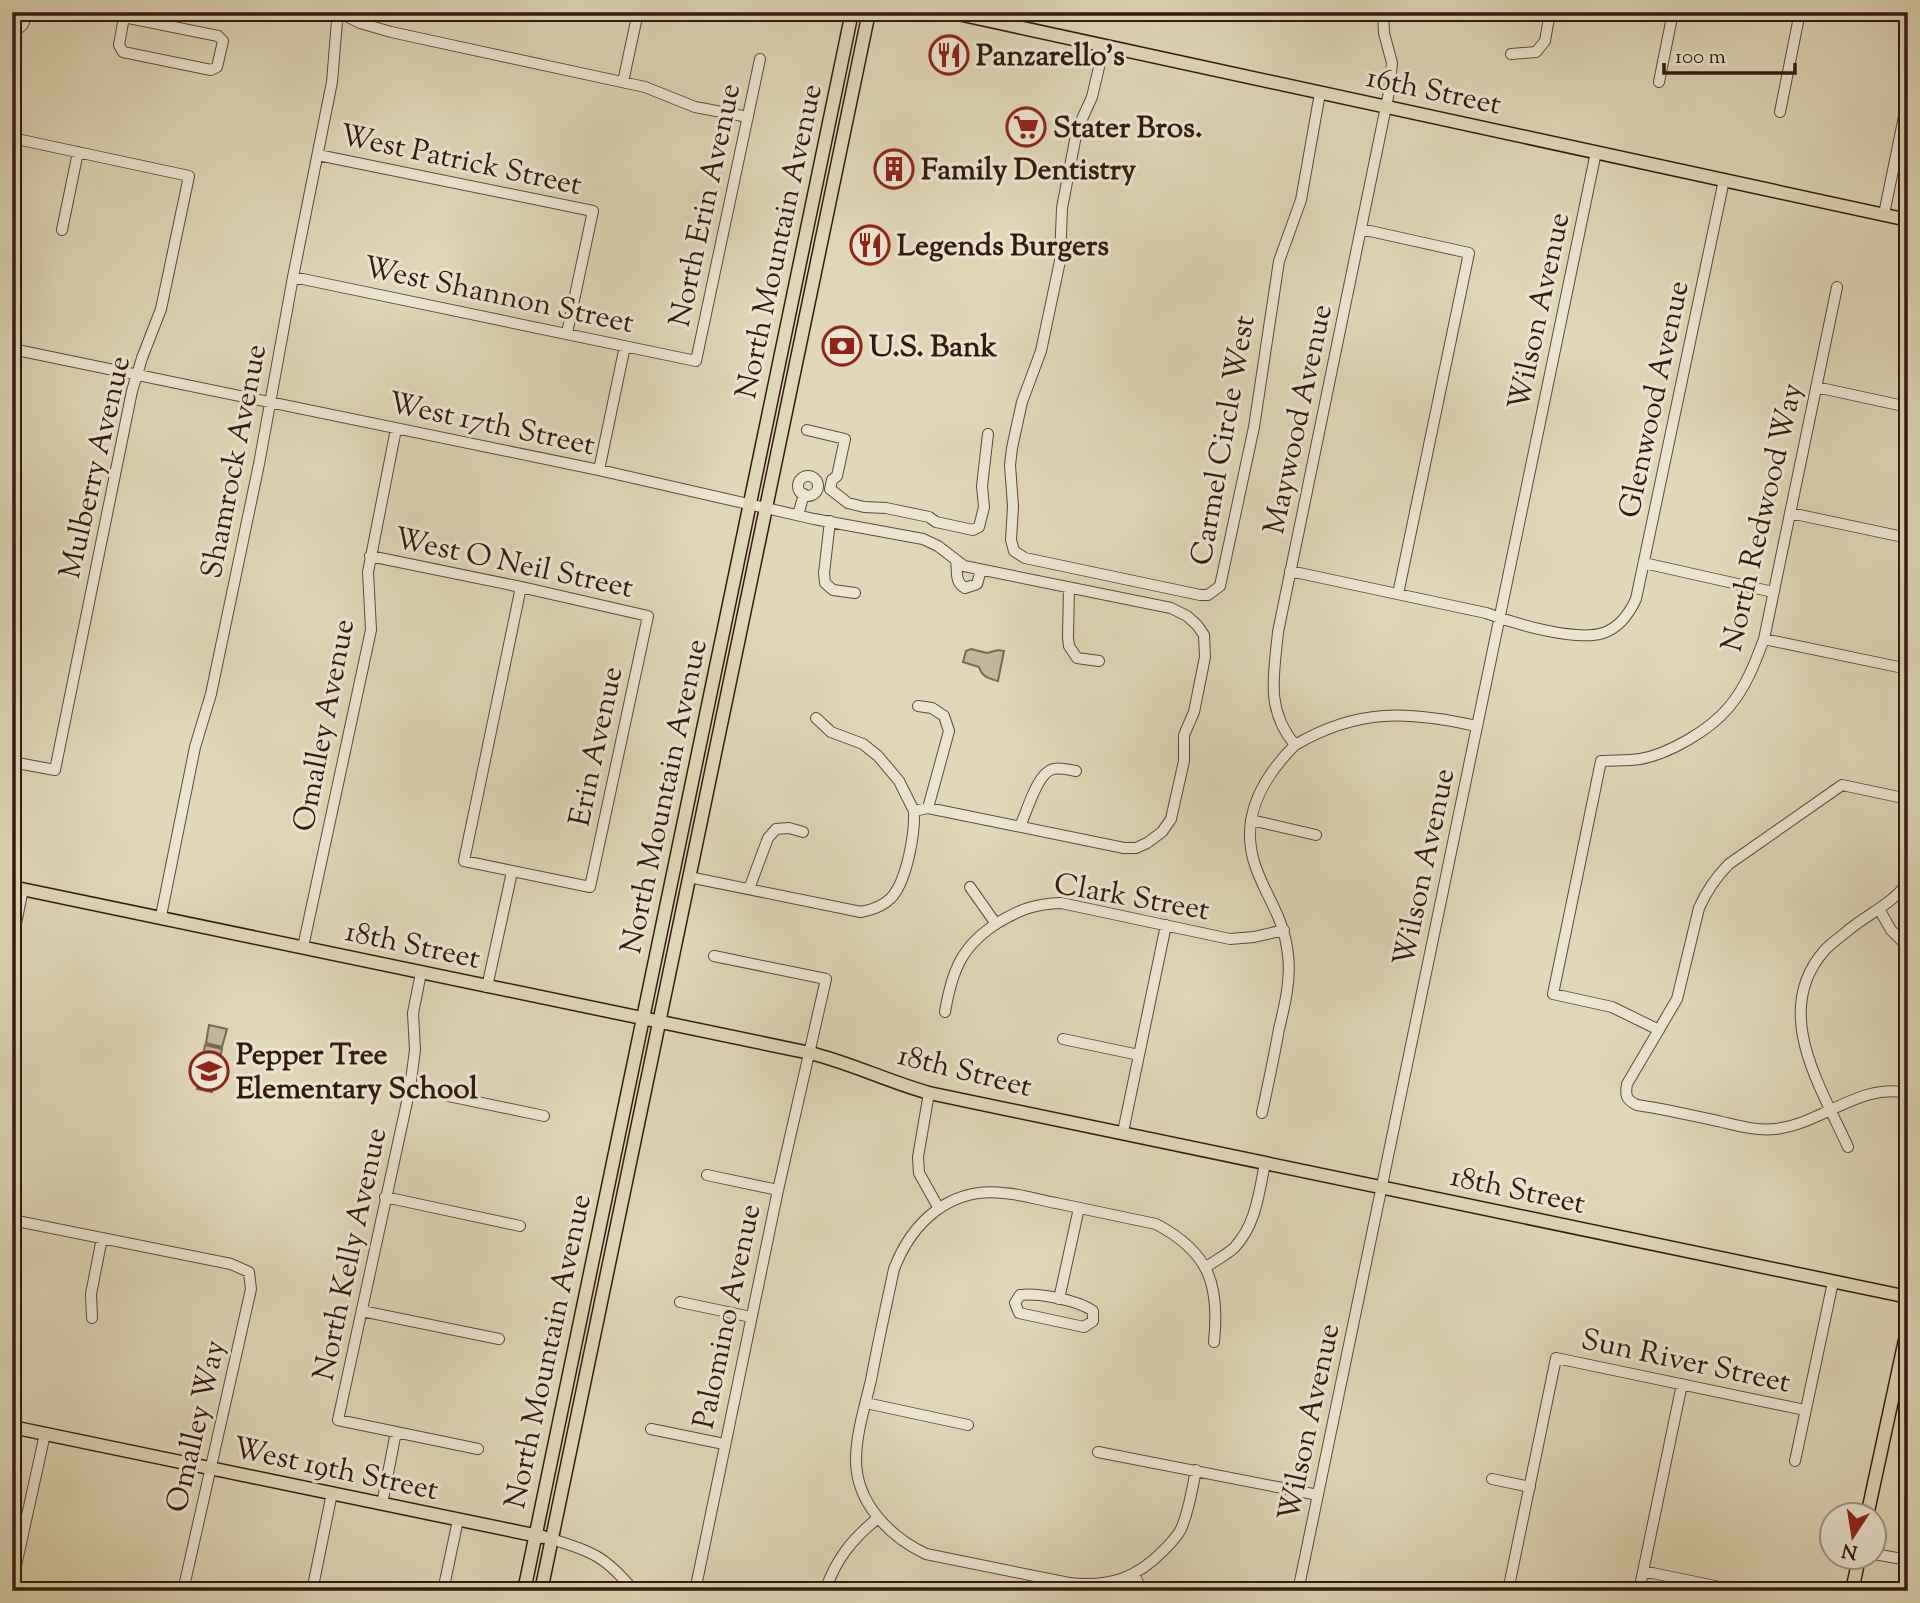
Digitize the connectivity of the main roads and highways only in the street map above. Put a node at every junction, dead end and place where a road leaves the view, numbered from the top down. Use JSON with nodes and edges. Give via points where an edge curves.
{"nodes":[{"id":1,"x":852,"y":12,"type":"edge"},
{"id":2,"x":869,"y":12,"type":"edge"},
{"id":3,"x":949,"y":12,"type":"edge"},
{"id":4,"x":1004,"y":18,"type":"edge"},
{"id":5,"x":1908,"y":220,"type":"edge"},
{"id":6,"x":802,"y":261,"type":"junction"},
{"id":7,"x":817,"y":266,"type":"junction"},
{"id":8,"x":18,"y":888,"type":"edge"},
{"id":9,"x":643,"y":1017,"type":"junction"},
{"id":10,"x":659,"y":1020,"type":"junction"},
{"id":11,"x":1908,"y":1297,"type":"edge"},
{"id":12,"x":1908,"y":1326,"type":"edge"},
{"id":13,"x":12,"y":1427,"type":"edge"},
{"id":14,"x":1870,"y":1502,"type":"edge"},
{"id":15,"x":536,"y":1535,"type":"junction"},
{"id":16,"x":551,"y":1539,"type":"junction"},
{"id":17,"x":1856,"y":1572,"type":"edge"},
{"id":18,"x":524,"y":1591,"type":"edge"},
{"id":19,"x":541,"y":1591,"type":"edge"},
{"id":20,"x":1852,"y":1591,"type":"edge"}],
"edges":[{"from":1,"to":6,"type":"main road","name":"North Mountain Avenue"},
{"from":2,"to":7,"type":"main road","name":"North Mountain Avenue"},
{"from":3,"to":4,"type":"main road","name":"16th Street"},
{"from":4,"to":5,"type":"main road","name":"16th Street","via":[[1104,46]]},
{"from":6,"to":7,"type":"main road"},
{"from":6,"to":9,"type":"main road","name":"North Mountain Avenue"},
{"from":7,"to":10,"type":"main road","name":"North Mountain Avenue"},
{"from":8,"to":9,"type":"main road","name":"18th Street"},
{"from":9,"to":10,"type":"main road","name":"18th Street"},
{"from":9,"to":15,"type":"main road","name":"North Mountain Avenue"},
{"from":10,"to":11,"type":"main road","name":"18th Street","via":[[810,1052],[929,1093]]},
{"from":10,"to":16,"type":"main road","name":"North Mountain Avenue"},
{"from":12,"to":14,"type":"main road"},
{"from":13,"to":15,"type":"main road","name":"West 19th Street"},
{"from":15,"to":16,"type":"main road","name":"West 19th Street"},
{"from":15,"to":18,"type":"main road","name":"North Mountain Avenue"},
{"from":16,"to":19,"type":"main road","name":"North Mountain Avenue"},
{"from":17,"to":20,"type":"main road"}]}
